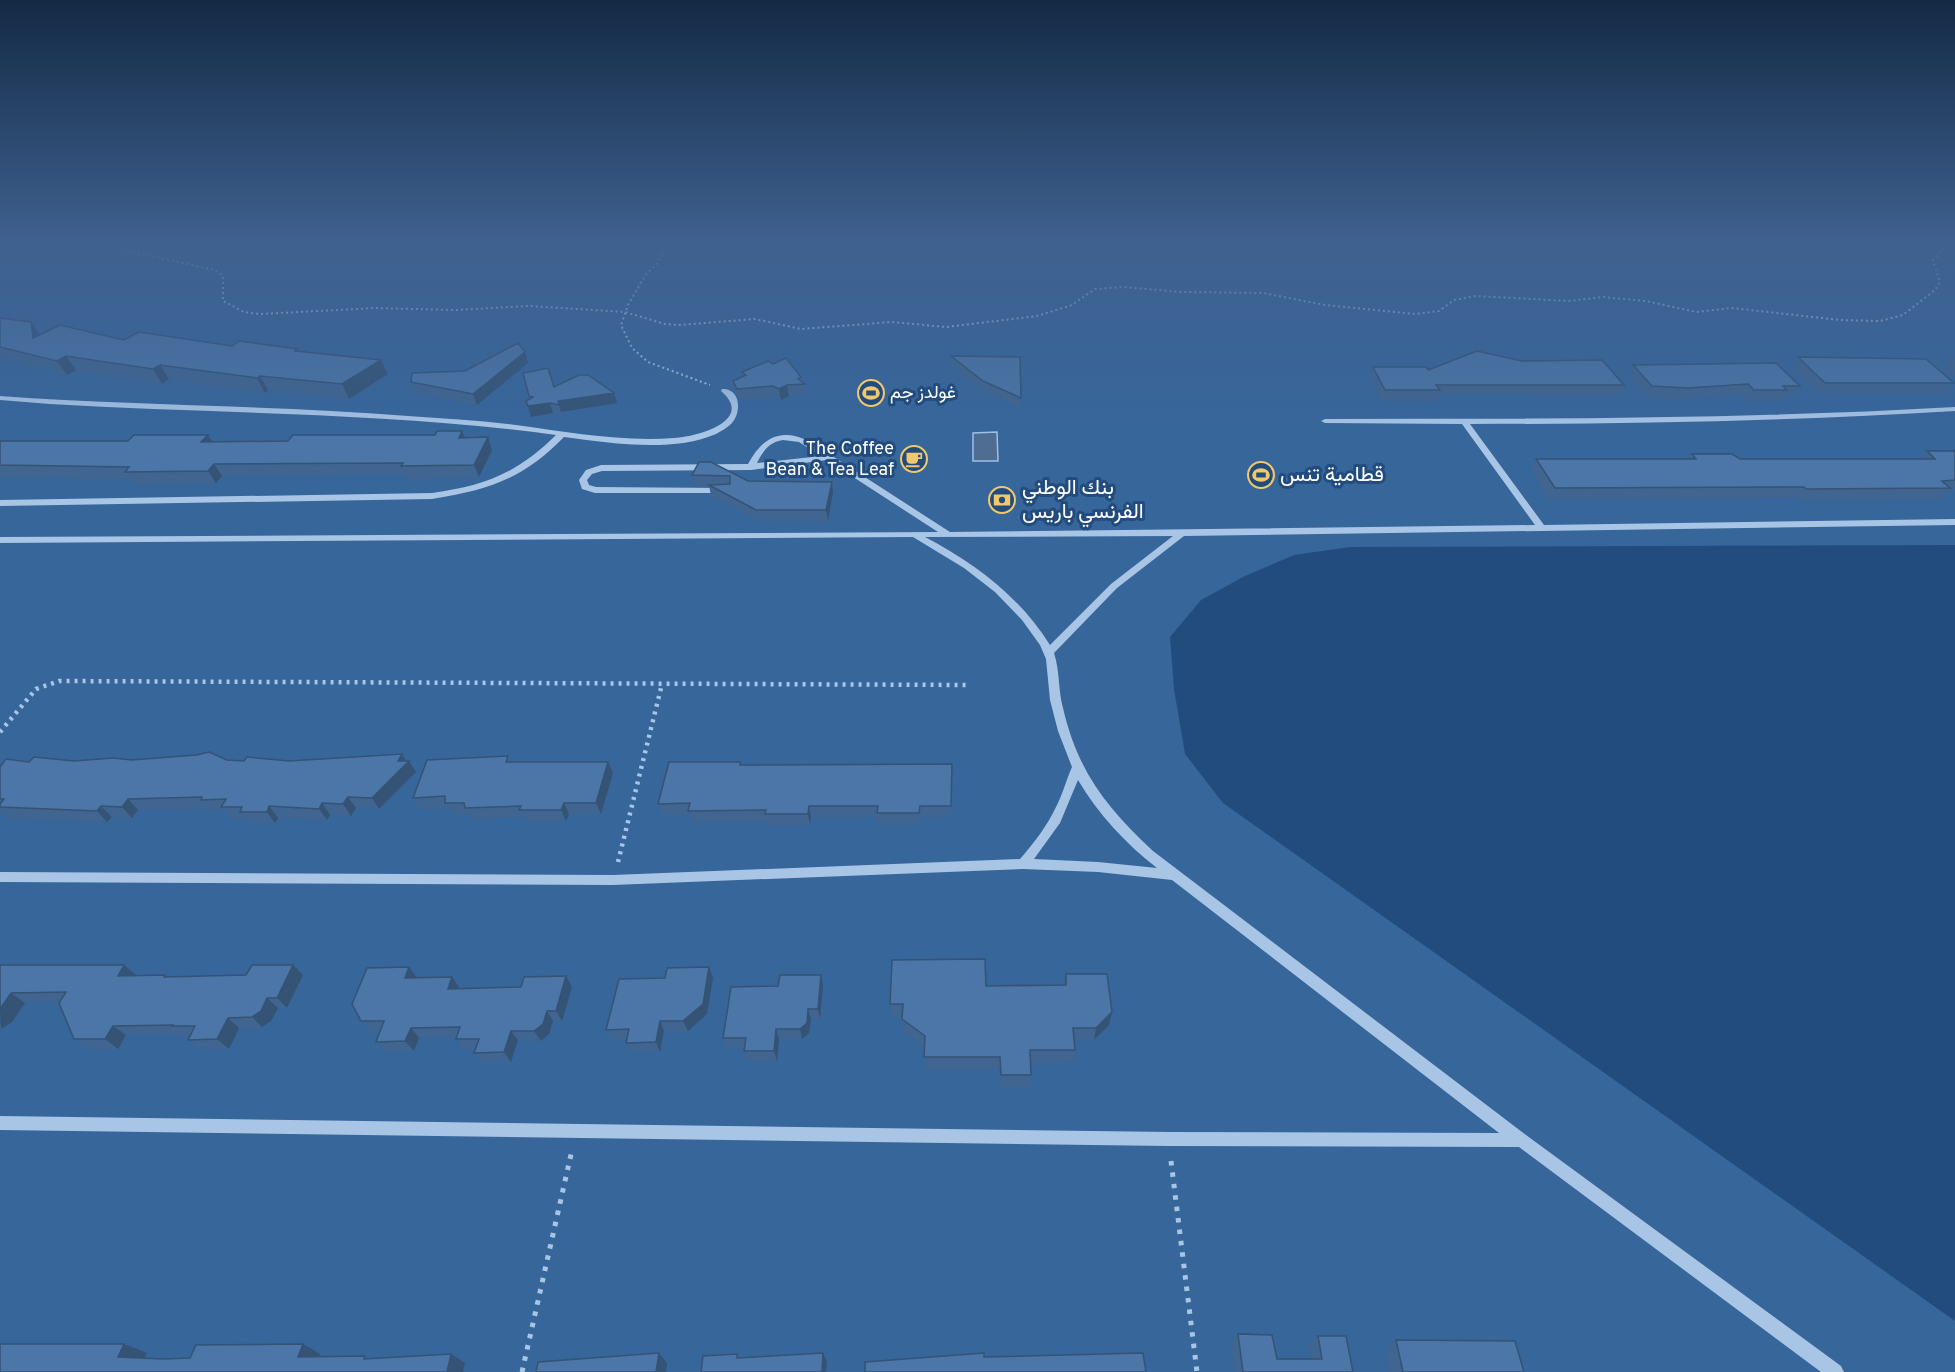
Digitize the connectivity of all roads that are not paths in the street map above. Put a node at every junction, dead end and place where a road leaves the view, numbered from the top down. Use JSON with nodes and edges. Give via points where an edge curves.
{"nodes":[{"id":1,"x":725,"y":391,"type":"road end"},
{"id":2,"x":0,"y":398,"type":"edge"},
{"id":3,"x":1955,"y":409,"type":"edge"},
{"id":4,"x":1325,"y":421,"type":"dead end"},
{"id":5,"x":1464,"y":421,"type":"junction"},
{"id":6,"x":561,"y":435,"type":"junction"},
{"id":7,"x":829,"y":457,"type":"junction"},
{"id":8,"x":751,"y":467,"type":"junction"},
{"id":9,"x":728,"y":490,"type":"edge"},
{"id":10,"x":0,"y":503,"type":"edge"},
{"id":11,"x":1955,"y":522,"type":"edge"},
{"id":12,"x":1542,"y":528,"type":"junction"},
{"id":13,"x":1182,"y":533,"type":"junction"},
{"id":14,"x":948,"y":535,"type":"junction"},
{"id":15,"x":914,"y":536,"type":"junction"},
{"id":16,"x":0,"y":540,"type":"edge"},
{"id":17,"x":1049,"y":652,"type":"junction"},
{"id":18,"x":1076,"y":769,"type":"junction"},
{"id":19,"x":1023,"y":864,"type":"junction"},
{"id":20,"x":1172,"y":875,"type":"junction"},
{"id":21,"x":0,"y":877,"type":"edge"},
{"id":22,"x":0,"y":1123,"type":"edge"},
{"id":23,"x":1521,"y":1140,"type":"junction"},
{"id":24,"x":1832,"y":1371,"type":"edge"}],
"edges":[{"from":1,"to":6,"type":"street","via":[[733,398],[736,410],[720,429],[704,436],[685,441],[623,441]]},
{"from":2,"to":6,"type":"street","via":[[399,418]]},
{"from":3,"to":5,"type":"street","via":[[1860,416]]},
{"from":4,"to":5,"type":"street"},
{"from":5,"to":12,"type":"street"},
{"from":6,"to":10,"type":"street","via":[[523,470],[470,492],[432,496]]},
{"from":7,"to":8,"type":"street"},
{"from":7,"to":8,"type":"street","via":[[805,441],[783,438],[763,445]]},
{"from":7,"to":14,"type":"street"},
{"from":8,"to":9,"type":"street","via":[[601,468],[589,472],[583,480],[585,487],[595,490]]},
{"from":11,"to":12,"type":"street"},
{"from":12,"to":13,"type":"street"},
{"from":13,"to":14,"type":"street"},
{"from":13,"to":17,"type":"street","via":[[1114,586]]},
{"from":14,"to":15,"type":"street"},
{"from":15,"to":16,"type":"street"},
{"from":15,"to":17,"type":"street","via":[[968,565],[992,583],[1033,627]]},
{"from":17,"to":18,"type":"street","via":[[1060,723]]},
{"from":18,"to":19,"type":"street","via":[[1058,818]]},
{"from":18,"to":20,"type":"street","via":[[1109,816]]},
{"from":19,"to":20,"type":"street"},
{"from":19,"to":21,"type":"street","via":[[613,880]]},
{"from":20,"to":23,"type":"street"},
{"from":22,"to":23,"type":"street"},
{"from":23,"to":24,"type":"street"}]}
